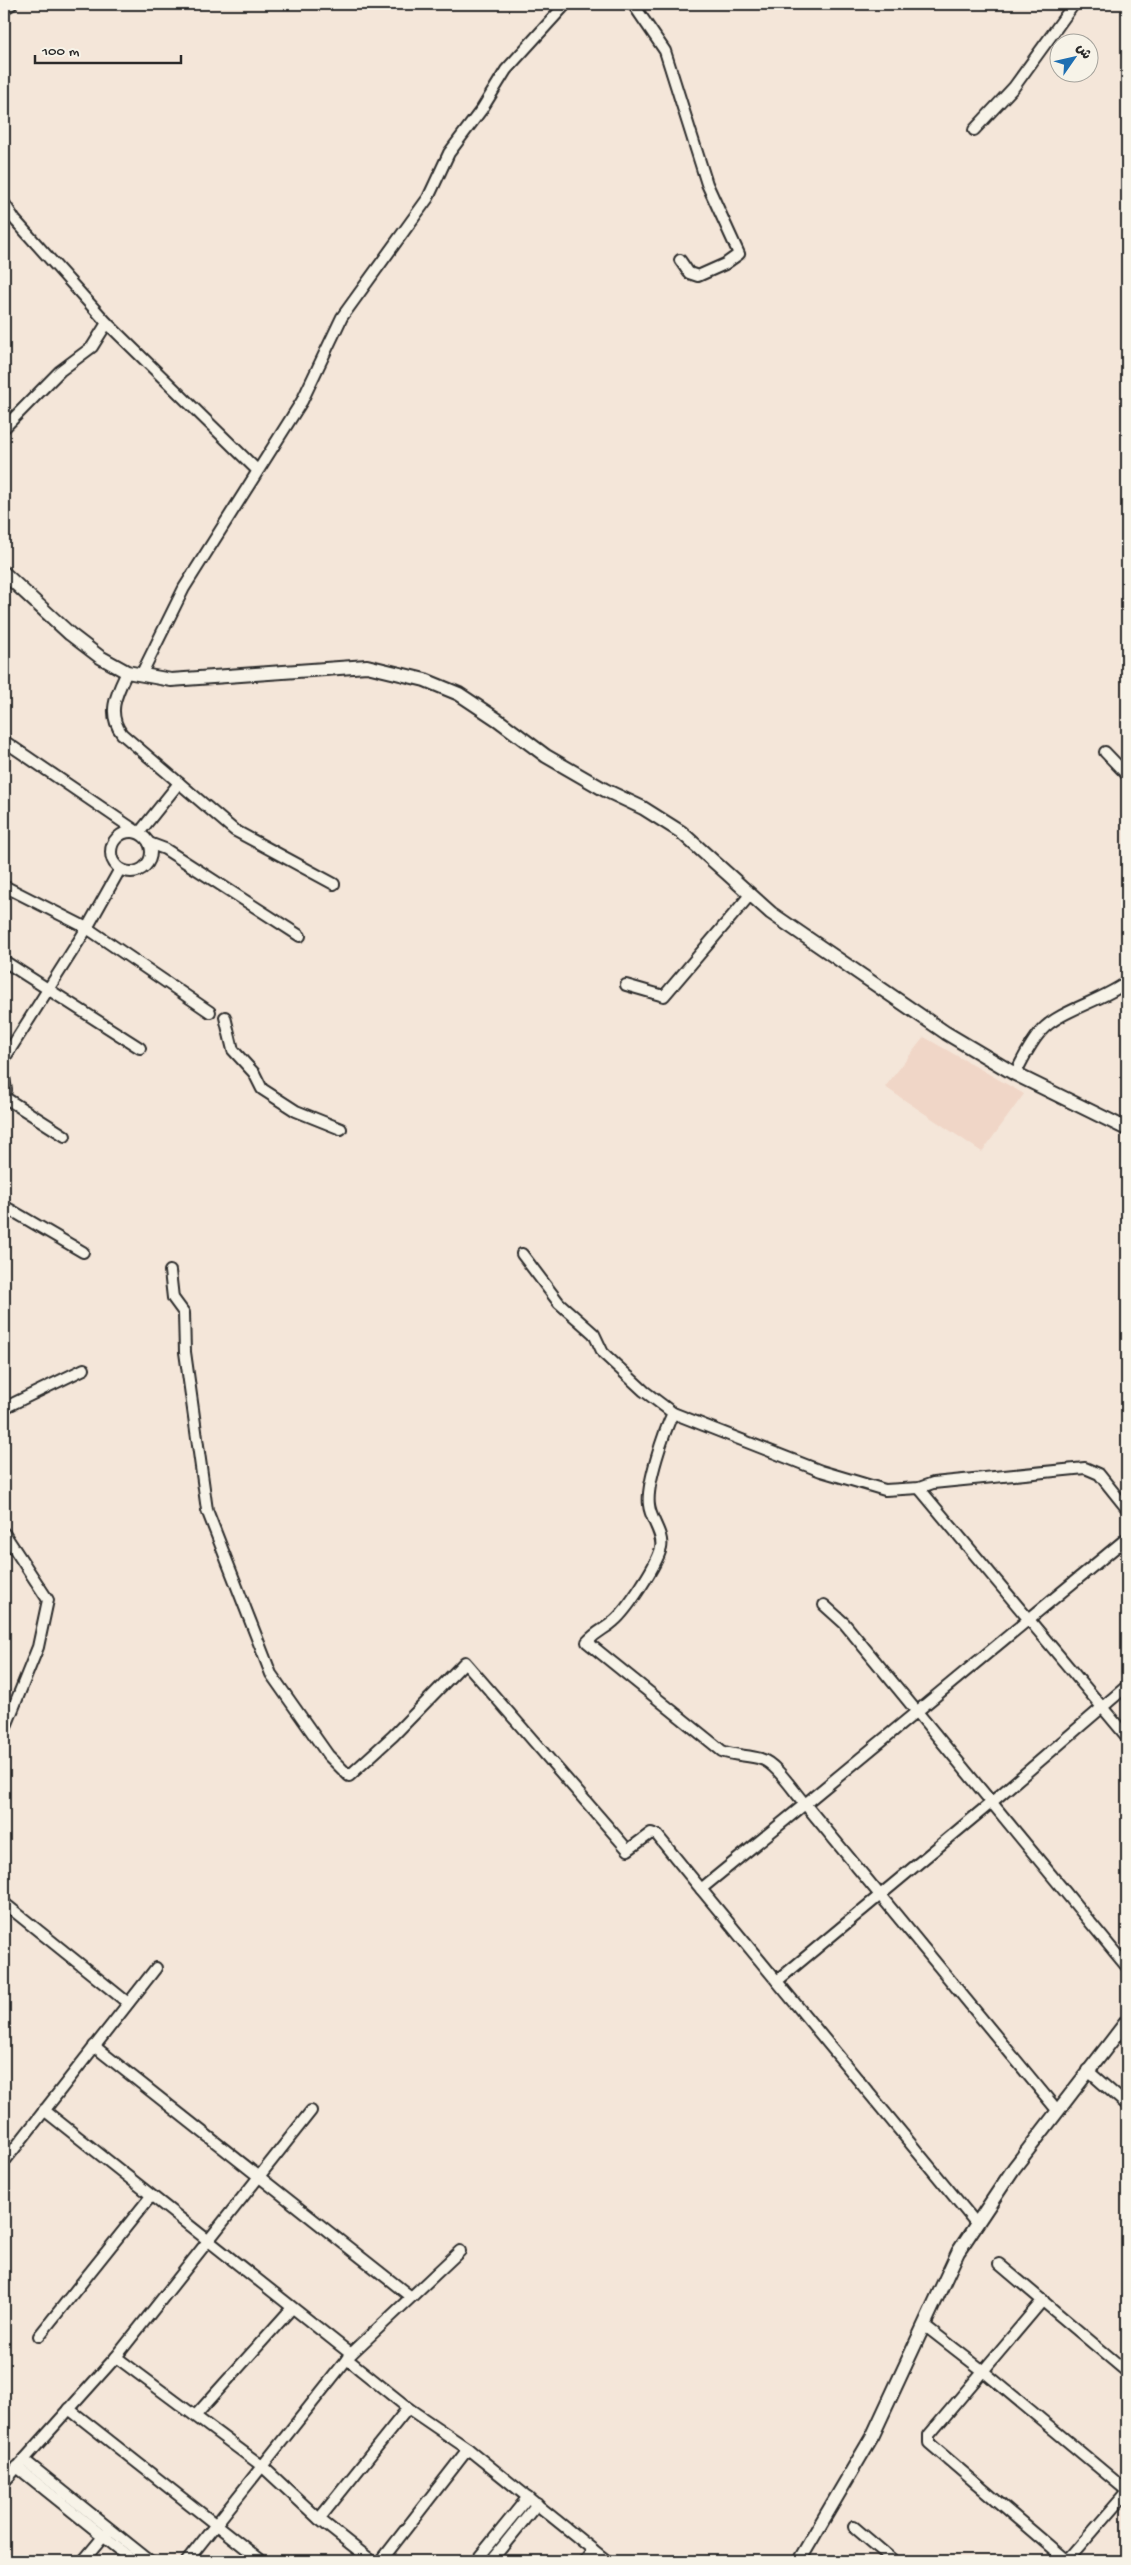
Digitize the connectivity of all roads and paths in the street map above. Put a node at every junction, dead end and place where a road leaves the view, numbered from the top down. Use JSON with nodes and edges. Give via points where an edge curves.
{"nodes":[{"id":1,"x":12,"y":4,"type":"edge"},
{"id":2,"x":566,"y":4,"type":"edge"},
{"id":3,"x":633,"y":4,"type":"edge"},
{"id":4,"x":1074,"y":4,"type":"edge"},
{"id":5,"x":4,"y":9,"type":"edge"},
{"id":6,"x":974,"y":130,"type":"dead end"},
{"id":7,"x":4,"y":203,"type":"edge"},
{"id":8,"x":680,"y":260,"type":"dead end"},
{"id":9,"x":107,"y":323,"type":"junction"},
{"id":10,"x":4,"y":428,"type":"edge"},
{"id":11,"x":257,"y":470,"type":"junction"},
{"id":12,"x":4,"y":573,"type":"edge"},
{"id":13,"x":127,"y":672,"type":"junction"},
{"id":14,"x":142,"y":673,"type":"junction"},
{"id":15,"x":4,"y":741,"type":"edge"},
{"id":16,"x":1105,"y":752,"type":"dead end"},
{"id":17,"x":1127,"y":776,"type":"edge"},
{"id":18,"x":179,"y":783,"type":"junction"},
{"id":19,"x":139,"y":834,"type":"junction"},
{"id":20,"x":149,"y":843,"type":"junction"},
{"id":21,"x":120,"y":869,"type":"junction"},
{"id":22,"x":334,"y":884,"type":"dead end"},
{"id":23,"x":4,"y":886,"type":"edge"},
{"id":24,"x":750,"y":894,"type":"junction"},
{"id":25,"x":87,"y":928,"type":"junction"},
{"id":26,"x":300,"y":936,"type":"dead end"},
{"id":27,"x":4,"y":961,"type":"edge"},
{"id":28,"x":1127,"y":982,"type":"edge"},
{"id":29,"x":626,"y":985,"type":"dead end"},
{"id":30,"x":48,"y":989,"type":"junction"},
{"id":31,"x":210,"y":1012,"type":"dead end"},
{"id":32,"x":225,"y":1018,"type":"dead end"},
{"id":33,"x":140,"y":1048,"type":"dead end"},
{"id":34,"x":4,"y":1059,"type":"edge"},
{"id":35,"x":1015,"y":1074,"type":"junction"},
{"id":36,"x":4,"y":1077,"type":"edge"},
{"id":37,"x":4,"y":1097,"type":"edge"},
{"id":38,"x":341,"y":1129,"type":"dead end"},
{"id":39,"x":1127,"y":1129,"type":"edge"},
{"id":40,"x":65,"y":1136,"type":"dead end"},
{"id":41,"x":4,"y":1206,"type":"edge"},
{"id":42,"x":82,"y":1252,"type":"dead end"},
{"id":43,"x":522,"y":1254,"type":"dead end"},
{"id":44,"x":170,"y":1271,"type":"dead end"},
{"id":45,"x":84,"y":1369,"type":"dead end"},
{"id":46,"x":4,"y":1408,"type":"edge"},
{"id":47,"x":673,"y":1413,"type":"junction"},
{"id":48,"x":919,"y":1488,"type":"junction"},
{"id":49,"x":1127,"y":1509,"type":"edge"},
{"id":50,"x":4,"y":1533,"type":"edge"},
{"id":51,"x":1127,"y":1538,"type":"edge"},
{"id":52,"x":824,"y":1605,"type":"dead end"},
{"id":53,"x":1028,"y":1618,"type":"junction"},
{"id":54,"x":1127,"y":1686,"type":"edge"},
{"id":55,"x":1101,"y":1707,"type":"junction"},
{"id":56,"x":916,"y":1712,"type":"junction"},
{"id":57,"x":4,"y":1731,"type":"edge"},
{"id":58,"x":1127,"y":1737,"type":"edge"},
{"id":59,"x":992,"y":1802,"type":"junction"},
{"id":60,"x":805,"y":1804,"type":"junction"},
{"id":61,"x":701,"y":1888,"type":"junction"},
{"id":62,"x":879,"y":1895,"type":"junction"},
{"id":63,"x":4,"y":1903,"type":"edge"},
{"id":64,"x":1127,"y":1967,"type":"edge"},
{"id":65,"x":156,"y":1968,"type":"dead end"},
{"id":66,"x":777,"y":1981,"type":"junction"},
{"id":67,"x":128,"y":2003,"type":"junction"},
{"id":68,"x":1127,"y":2021,"type":"edge"},
{"id":69,"x":94,"y":2046,"type":"junction"},
{"id":70,"x":1088,"y":2070,"type":"junction"},
{"id":71,"x":1127,"y":2105,"type":"edge"},
{"id":72,"x":44,"y":2110,"type":"junction"},
{"id":73,"x":1058,"y":2110,"type":"junction"},
{"id":74,"x":311,"y":2111,"type":"dead end"},
{"id":75,"x":4,"y":2162,"type":"edge"},
{"id":76,"x":260,"y":2175,"type":"junction"},
{"id":77,"x":151,"y":2196,"type":"junction"},
{"id":78,"x":976,"y":2223,"type":"junction"},
{"id":79,"x":208,"y":2240,"type":"junction"},
{"id":80,"x":460,"y":2251,"type":"dead end"},
{"id":81,"x":999,"y":2264,"type":"dead end"},
{"id":82,"x":411,"y":2297,"type":"junction"},
{"id":83,"x":1042,"y":2300,"type":"junction"},
{"id":84,"x":292,"y":2308,"type":"junction"},
{"id":85,"x":924,"y":2325,"type":"junction"},
{"id":86,"x":39,"y":2336,"type":"dead end"},
{"id":87,"x":116,"y":2357,"type":"junction"},
{"id":88,"x":349,"y":2357,"type":"junction"},
{"id":89,"x":982,"y":2370,"type":"junction"},
{"id":90,"x":1127,"y":2372,"type":"edge"},
{"id":91,"x":408,"y":2408,"type":"junction"},
{"id":92,"x":69,"y":2409,"type":"junction"},
{"id":93,"x":196,"y":2415,"type":"junction"},
{"id":94,"x":468,"y":2449,"type":"junction"},
{"id":95,"x":20,"y":2464,"type":"junction"},
{"id":96,"x":262,"y":2466,"type":"junction"},
{"id":97,"x":4,"y":2482,"type":"edge"},
{"id":98,"x":1127,"y":2492,"type":"edge"},
{"id":99,"x":528,"y":2497,"type":"junction"},
{"id":100,"x":537,"y":2504,"type":"junction"},
{"id":101,"x":319,"y":2519,"type":"junction"},
{"id":102,"x":216,"y":2525,"type":"junction"},
{"id":103,"x":854,"y":2527,"type":"dead end"},
{"id":104,"x":107,"y":2533,"type":"junction"},
{"id":105,"x":593,"y":2550,"type":"junction"},
{"id":106,"x":83,"y":2561,"type":"edge"},
{"id":107,"x":134,"y":2561,"type":"edge"},
{"id":108,"x":150,"y":2561,"type":"edge"},
{"id":109,"x":187,"y":2561,"type":"edge"},
{"id":110,"x":262,"y":2561,"type":"edge"},
{"id":111,"x":372,"y":2561,"type":"edge"},
{"id":112,"x":381,"y":2561,"type":"edge"},
{"id":113,"x":476,"y":2561,"type":"edge"},
{"id":114,"x":491,"y":2561,"type":"edge"},
{"id":115,"x":585,"y":2561,"type":"edge"},
{"id":116,"x":607,"y":2561,"type":"edge"},
{"id":117,"x":799,"y":2561,"type":"edge"},
{"id":118,"x":892,"y":2561,"type":"edge"},
{"id":119,"x":1067,"y":2561,"type":"edge"}],
"edges":[{"from":1,"to":5,"type":"street"},
{"from":2,"to":11,"type":"street","via":[[506,70],[449,153],[428,198],[342,317],[302,401]]},
{"from":3,"to":8,"type":"street","via":[[665,51],[706,184],[740,254],[698,276],[689,273]]},
{"from":4,"to":6,"type":"street","via":[[1014,87]]},
{"from":7,"to":9,"type":"street","via":[[15,220]]},
{"from":9,"to":10,"type":"street","via":[[92,347],[60,371]]},
{"from":9,"to":11,"type":"street"},
{"from":11,"to":14,"type":"street","via":[[184,588]]},
{"from":12,"to":13,"type":"street","via":[[70,634]]},
{"from":13,"to":14,"type":"street"},
{"from":13,"to":18,"type":"street","via":[[116,696],[113,713],[116,725]]},
{"from":14,"to":24,"type":"street","via":[[171,680],[367,666],[425,680],[459,694],[546,756],[681,832]]},
{"from":15,"to":19,"type":"street"},
{"from":16,"to":17,"type":"street"},
{"from":18,"to":19,"type":"street"},
{"from":18,"to":22,"type":"street","via":[[234,830]]},
{"from":19,"to":20,"type":"street"},
{"from":19,"to":21,"type":"street","via":[[126,833],[112,845],[112,858]]},
{"from":20,"to":21,"type":"street","via":[[152,856],[145,868],[132,873]]},
{"from":20,"to":26,"type":"street","via":[[165,848]]},
{"from":21,"to":25,"type":"street"},
{"from":23,"to":25,"type":"street"},
{"from":24,"to":29,"type":"street","via":[[664,996]]},
{"from":24,"to":35,"type":"street","via":[[771,913],[929,1022]]},
{"from":25,"to":30,"type":"street"},
{"from":25,"to":31,"type":"street"},
{"from":27,"to":30,"type":"street"},
{"from":28,"to":35,"type":"street","via":[[1104,998],[1060,1017],[1042,1029]]},
{"from":30,"to":33,"type":"street"},
{"from":30,"to":34,"type":"street"},
{"from":32,"to":38,"type":"street","via":[[233,1050],[254,1073],[262,1089],[296,1111]]},
{"from":35,"to":39,"type":"street"},
{"from":36,"to":37,"type":"street"},
{"from":37,"to":40,"type":"street"},
{"from":41,"to":42,"type":"street"},
{"from":43,"to":47,"type":"street","via":[[559,1303],[594,1334],[603,1353]]},
{"from":44,"to":61,"type":"street","via":[[174,1298],[184,1313],[184,1352],[207,1510],[271,1674],[328,1755],[349,1776],[465,1662],[628,1850],[651,1832],[657,1835]]},
{"from":45,"to":46,"type":"street"},
{"from":47,"to":48,"type":"street","via":[[821,1471],[885,1490]]},
{"from":47,"to":60,"type":"street","via":[[662,1436],[648,1502],[662,1541],[661,1550],[641,1586],[614,1621],[598,1630],[587,1642],[722,1751],[762,1759],[772,1766]]},
{"from":48,"to":49,"type":"street","via":[[933,1483],[1086,1468],[1099,1474]]},
{"from":48,"to":53,"type":"street"},
{"from":50,"to":57,"type":"street","via":[[48,1600],[38,1647]]},
{"from":51,"to":53,"type":"street"},
{"from":52,"to":56,"type":"street","via":[[844,1622]]},
{"from":53,"to":55,"type":"street"},
{"from":53,"to":56,"type":"street"},
{"from":54,"to":55,"type":"street"},
{"from":55,"to":58,"type":"street"},
{"from":55,"to":59,"type":"street"},
{"from":56,"to":59,"type":"street"},
{"from":56,"to":60,"type":"street"},
{"from":59,"to":62,"type":"street"},
{"from":59,"to":64,"type":"street"},
{"from":60,"to":61,"type":"street"},
{"from":60,"to":62,"type":"street"},
{"from":61,"to":66,"type":"street"},
{"from":62,"to":66,"type":"street"},
{"from":62,"to":73,"type":"street"},
{"from":63,"to":67,"type":"street"},
{"from":65,"to":67,"type":"street"},
{"from":66,"to":78,"type":"street"},
{"from":67,"to":69,"type":"street"},
{"from":68,"to":70,"type":"street"},
{"from":69,"to":72,"type":"street"},
{"from":69,"to":76,"type":"street"},
{"from":70,"to":71,"type":"street"},
{"from":70,"to":73,"type":"street"},
{"from":72,"to":75,"type":"street"},
{"from":72,"to":77,"type":"street"},
{"from":73,"to":78,"type":"street"},
{"from":74,"to":76,"type":"street"},
{"from":76,"to":79,"type":"street"},
{"from":76,"to":82,"type":"street"},
{"from":77,"to":79,"type":"street"},
{"from":77,"to":86,"type":"street"},
{"from":78,"to":85,"type":"street","via":[[947,2272]]},
{"from":79,"to":84,"type":"street"},
{"from":79,"to":87,"type":"street"},
{"from":80,"to":82,"type":"street"},
{"from":81,"to":83,"type":"street"},
{"from":82,"to":88,"type":"street"},
{"from":83,"to":89,"type":"street"},
{"from":83,"to":90,"type":"street"},
{"from":84,"to":88,"type":"street"},
{"from":84,"to":93,"type":"street"},
{"from":85,"to":89,"type":"street"},
{"from":85,"to":117,"type":"street","via":[[873,2435]]},
{"from":87,"to":92,"type":"street"},
{"from":87,"to":93,"type":"street"},
{"from":88,"to":91,"type":"street"},
{"from":88,"to":96,"type":"street"},
{"from":89,"to":98,"type":"street"},
{"from":89,"to":119,"type":"street","via":[[930,2435],[929,2443]]},
{"from":91,"to":94,"type":"street"},
{"from":91,"to":101,"type":"street"},
{"from":92,"to":95,"type":"street"},
{"from":92,"to":102,"type":"street"},
{"from":93,"to":96,"type":"street"},
{"from":94,"to":99,"type":"street"},
{"from":94,"to":112,"type":"street"},
{"from":95,"to":97,"type":"street"},
{"from":95,"to":104,"type":"street"},
{"from":96,"to":101,"type":"street"},
{"from":96,"to":102,"type":"street"},
{"from":98,"to":119,"type":"street"},
{"from":99,"to":100,"type":"street"},
{"from":99,"to":113,"type":"street"},
{"from":100,"to":105,"type":"street"},
{"from":100,"to":114,"type":"street"},
{"from":101,"to":111,"type":"street"},
{"from":102,"to":109,"type":"street"},
{"from":102,"to":110,"type":"street"},
{"from":103,"to":118,"type":"street"},
{"from":104,"to":106,"type":"street"},
{"from":104,"to":107,"type":"street"},
{"from":104,"to":108,"type":"street"},
{"from":105,"to":115,"type":"street"},
{"from":105,"to":116,"type":"street"}]}
